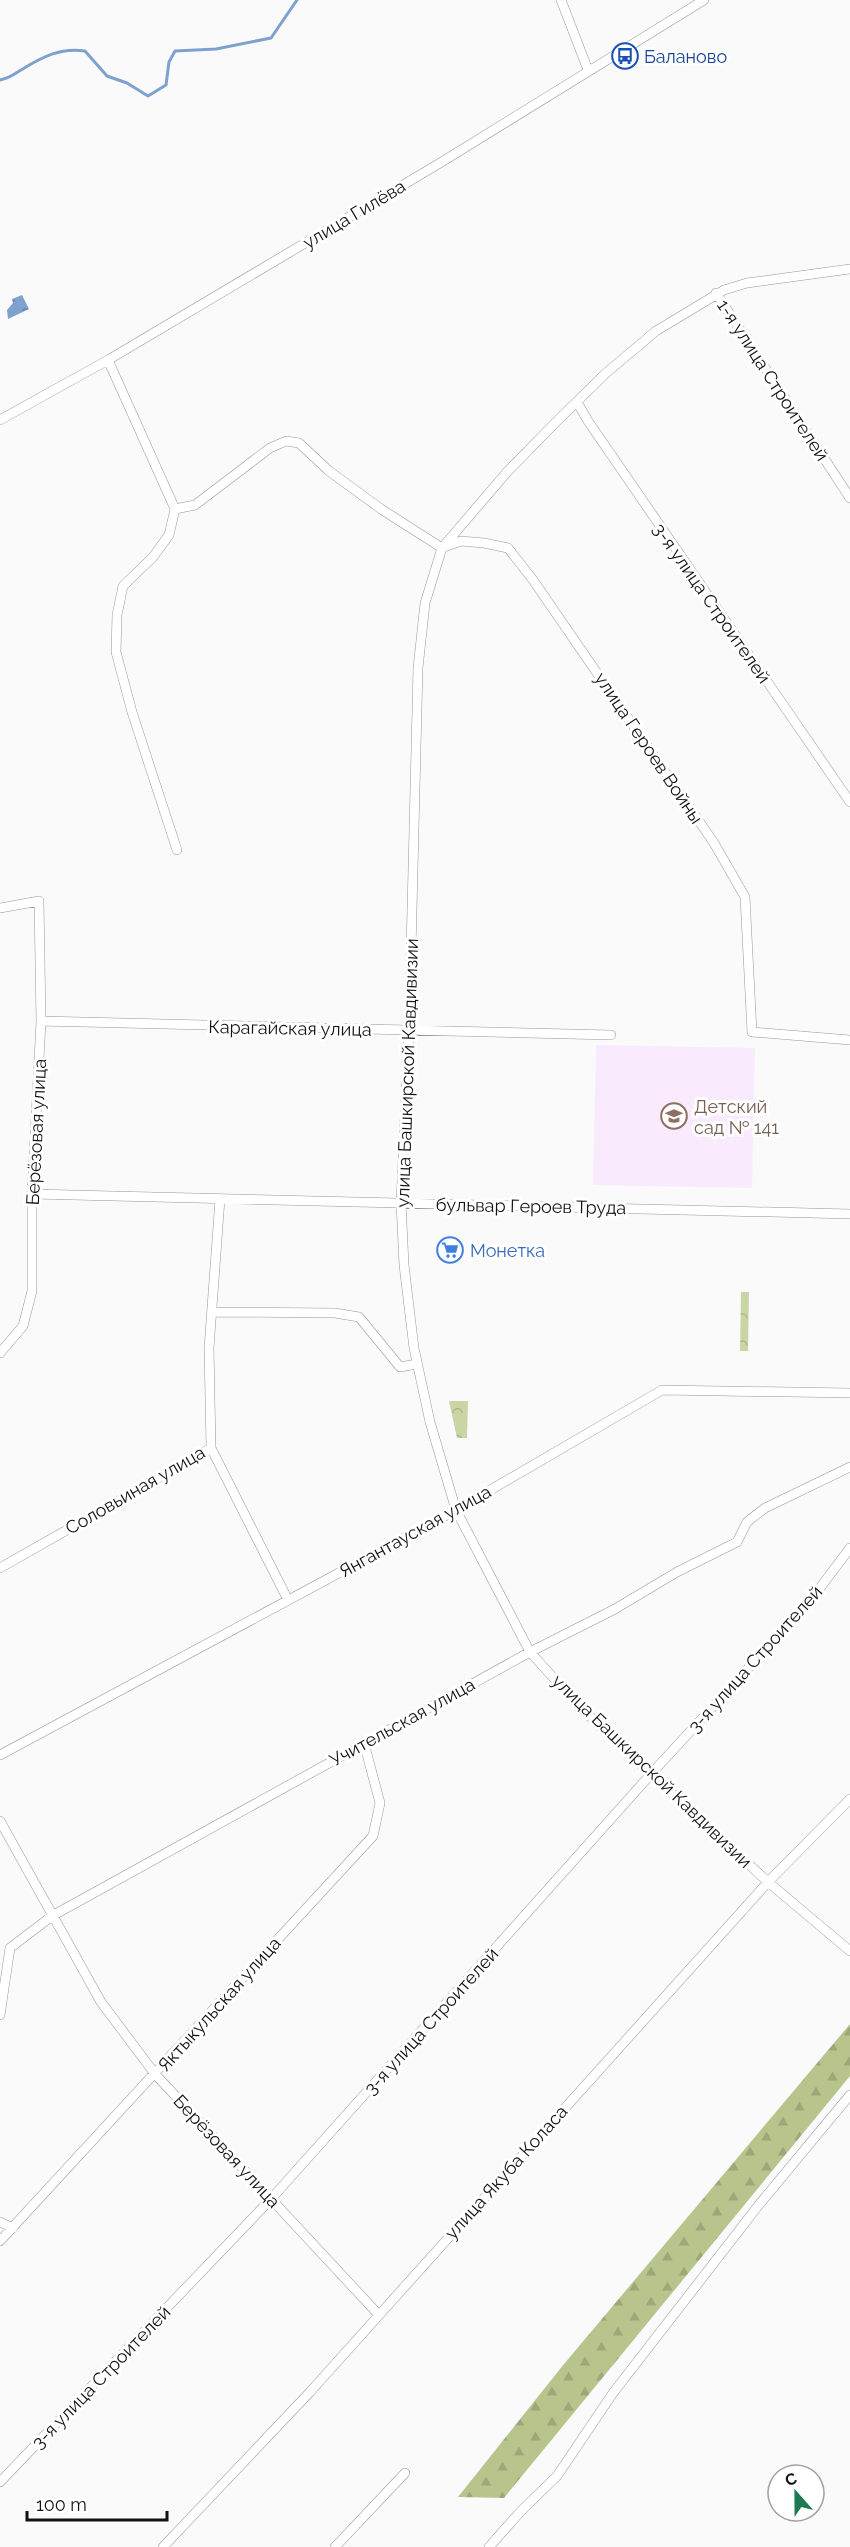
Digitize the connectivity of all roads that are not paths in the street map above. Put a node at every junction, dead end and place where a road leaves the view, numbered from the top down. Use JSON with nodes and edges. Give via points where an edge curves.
{"nodes":[{"id":1,"x":561,"y":0,"type":"edge"},
{"id":2,"x":704,"y":0,"type":"edge"},
{"id":3,"x":588,"y":70,"type":"junction"},
{"id":4,"x":850,"y":269,"type":"edge"},
{"id":5,"x":716,"y":293,"type":"junction"},
{"id":6,"x":108,"y":360,"type":"junction"},
{"id":7,"x":577,"y":402,"type":"junction"},
{"id":8,"x":0,"y":420,"type":"edge"},
{"id":9,"x":850,"y":498,"type":"edge"},
{"id":10,"x":175,"y":509,"type":"junction"},
{"id":11,"x":442,"y":548,"type":"junction"},
{"id":12,"x":850,"y":802,"type":"edge"},
{"id":13,"x":177,"y":850,"type":"dead end"},
{"id":14,"x":0,"y":908,"type":"edge"},
{"id":15,"x":41,"y":1022,"type":"junction"},
{"id":16,"x":410,"y":1030,"type":"junction"},
{"id":17,"x":611,"y":1035,"type":"dead end"},
{"id":18,"x":850,"y":1040,"type":"edge"},
{"id":19,"x":32,"y":1194,"type":"junction"},
{"id":20,"x":220,"y":1199,"type":"junction"},
{"id":21,"x":401,"y":1203,"type":"junction"},
{"id":22,"x":850,"y":1214,"type":"edge"},
{"id":23,"x":213,"y":1312,"type":"junction"},
{"id":24,"x":0,"y":1353,"type":"edge"},
{"id":25,"x":417,"y":1364,"type":"junction"},
{"id":26,"x":850,"y":1394,"type":"edge"},
{"id":27,"x":211,"y":1448,"type":"junction"},
{"id":28,"x":850,"y":1467,"type":"edge"},
{"id":29,"x":456,"y":1510,"type":"junction"},
{"id":30,"x":850,"y":1548,"type":"edge"},
{"id":31,"x":0,"y":1568,"type":"edge"},
{"id":32,"x":288,"y":1600,"type":"junction"},
{"id":33,"x":530,"y":1652,"type":"junction"},
{"id":34,"x":364,"y":1743,"type":"junction"},
{"id":35,"x":0,"y":1755,"type":"edge"},
{"id":36,"x":651,"y":1774,"type":"junction"},
{"id":37,"x":850,"y":1799,"type":"edge"},
{"id":38,"x":0,"y":1821,"type":"edge"},
{"id":39,"x":768,"y":1882,"type":"junction"},
{"id":40,"x":52,"y":1916,"type":"junction"},
{"id":41,"x":850,"y":1951,"type":"edge"},
{"id":42,"x":0,"y":2015,"type":"edge"},
{"id":43,"x":155,"y":2074,"type":"junction"},
{"id":44,"x":849,"y":2098,"type":"edge"},
{"id":45,"x":271,"y":2199,"type":"junction"},
{"id":46,"x":0,"y":2222,"type":"edge"},
{"id":47,"x":13,"y":2228,"type":"junction"},
{"id":48,"x":0,"y":2241,"type":"edge"},
{"id":49,"x":378,"y":2314,"type":"junction"},
{"id":50,"x":405,"y":2472,"type":"dead end"},
{"id":51,"x":0,"y":2482,"type":"edge"},
{"id":52,"x":163,"y":2547,"type":"edge"},
{"id":53,"x":335,"y":2547,"type":"edge"},
{"id":54,"x":489,"y":2547,"type":"edge"}],
"edges":[{"from":1,"to":3,"type":"street"},
{"from":2,"to":3,"type":"street","name":"улица Гилёва"},
{"from":3,"to":6,"type":"street","name":"улица Гилёва","via":[[440,163]]},
{"from":4,"to":5,"type":"street","name":"улица Башкирской Кавдивизии","via":[[747,283]]},
{"from":5,"to":7,"type":"street","name":"улица Башкирской Кавдивизии","via":[[656,332]]},
{"from":5,"to":9,"type":"street","name":"1-я улица Строителей"},
{"from":6,"to":8,"type":"street","name":"улица Гилёва"},
{"from":6,"to":10,"type":"street"},
{"from":7,"to":11,"type":"street","name":"улица Башкирской Кавдивизии","via":[[507,472]]},
{"from":7,"to":12,"type":"street","name":"3-я улица Строителей"},
{"from":10,"to":11,"type":"street","via":[[195,505],[270,448],[286,441],[299,443],[381,510]]},
{"from":10,"to":13,"type":"street","via":[[169,535],[123,586],[116,652]]},
{"from":11,"to":16,"type":"street","name":"улица Башкирской Кавдивизии","via":[[425,603],[418,668]]},
{"from":11,"to":18,"type":"street","name":"улица Героев Войны","via":[[461,541],[508,548],[714,843],[745,897],[752,1032]]},
{"from":14,"to":15,"type":"street","name":"Берёзовая улица","via":[[39,901]]},
{"from":15,"to":16,"type":"street","name":"Карагайская улица"},
{"from":15,"to":19,"type":"street","name":"Берёзовая улица"},
{"from":16,"to":17,"type":"street","name":"Карагайская улица"},
{"from":16,"to":21,"type":"street","name":"улица Башкирской Кавдивизии"},
{"from":19,"to":20,"type":"street","name":"бульвар Героев Труда"},
{"from":19,"to":24,"type":"street","name":"Берёзовая улица","via":[[32,1291],[23,1326]]},
{"from":20,"to":21,"type":"street","name":"бульвар Героев Труда"},
{"from":20,"to":23,"type":"street","name":"Соловьиная улица"},
{"from":21,"to":22,"type":"street","name":"бульвар Героев Труда"},
{"from":21,"to":25,"type":"street","name":"улица Башкирской Кавдивизии","via":[[404,1265]]},
{"from":23,"to":25,"type":"street","via":[[335,1313],[359,1317],[400,1367]]},
{"from":23,"to":27,"type":"street","name":"Соловьиная улица","via":[[209,1348]]},
{"from":25,"to":29,"type":"street","name":"улица Башкирской Кавдивизии"},
{"from":26,"to":29,"type":"street","name":"Янгантауская улица","via":[[663,1390]]},
{"from":27,"to":31,"type":"street","name":"Соловьиная улица"},
{"from":27,"to":32,"type":"street"},
{"from":28,"to":33,"type":"street","name":"Учительская улица","via":[[765,1508],[747,1522],[737,1542]]},
{"from":29,"to":32,"type":"street","name":"Янгантауская улица"},
{"from":29,"to":33,"type":"street","name":"улица Башкирской Кавдивизии"},
{"from":30,"to":36,"type":"street","name":"3-я улица Строителей","via":[[810,1601]]},
{"from":32,"to":35,"type":"street","name":"Янгантауская улица"},
{"from":33,"to":34,"type":"street","name":"Учительская улица"},
{"from":33,"to":36,"type":"street","name":"улица Башкирской Кавдивизии","via":[[577,1704]]},
{"from":34,"to":40,"type":"street","name":"Учительская улица"},
{"from":34,"to":43,"type":"street","name":"Яктыкульская улица","via":[[380,1803],[372,1836]]},
{"from":36,"to":39,"type":"street","name":"улица Башкирской Кавдивизии"},
{"from":36,"to":45,"type":"street","name":"3-я улица Строителей"},
{"from":37,"to":39,"type":"street","name":"улица Якуба Коласа"},
{"from":38,"to":40,"type":"street","name":"Берёзовая улица"},
{"from":39,"to":41,"type":"street","name":"улица Башкирской Кавдивизии"},
{"from":39,"to":49,"type":"street","name":"улица Якуба Коласа"},
{"from":40,"to":42,"type":"street","name":"Учительская улица","via":[[10,1948]]},
{"from":40,"to":43,"type":"street","name":"Берёзовая улица","via":[[101,2001]]},
{"from":43,"to":45,"type":"street","name":"Берёзовая улица"},
{"from":43,"to":47,"type":"street","name":"Яктыкульская улица"},
{"from":44,"to":54,"type":"street","via":[[765,2198],[613,2393],[557,2476]]},
{"from":45,"to":49,"type":"street","name":"Берёзовая улица"},
{"from":45,"to":51,"type":"street","name":"3-я улица Строителей"},
{"from":46,"to":47,"type":"street"},
{"from":47,"to":48,"type":"street","name":"Яктыкульская улица"},
{"from":49,"to":52,"type":"street","name":"улица Якуба Коласа"},
{"from":50,"to":53,"type":"street"}]}
